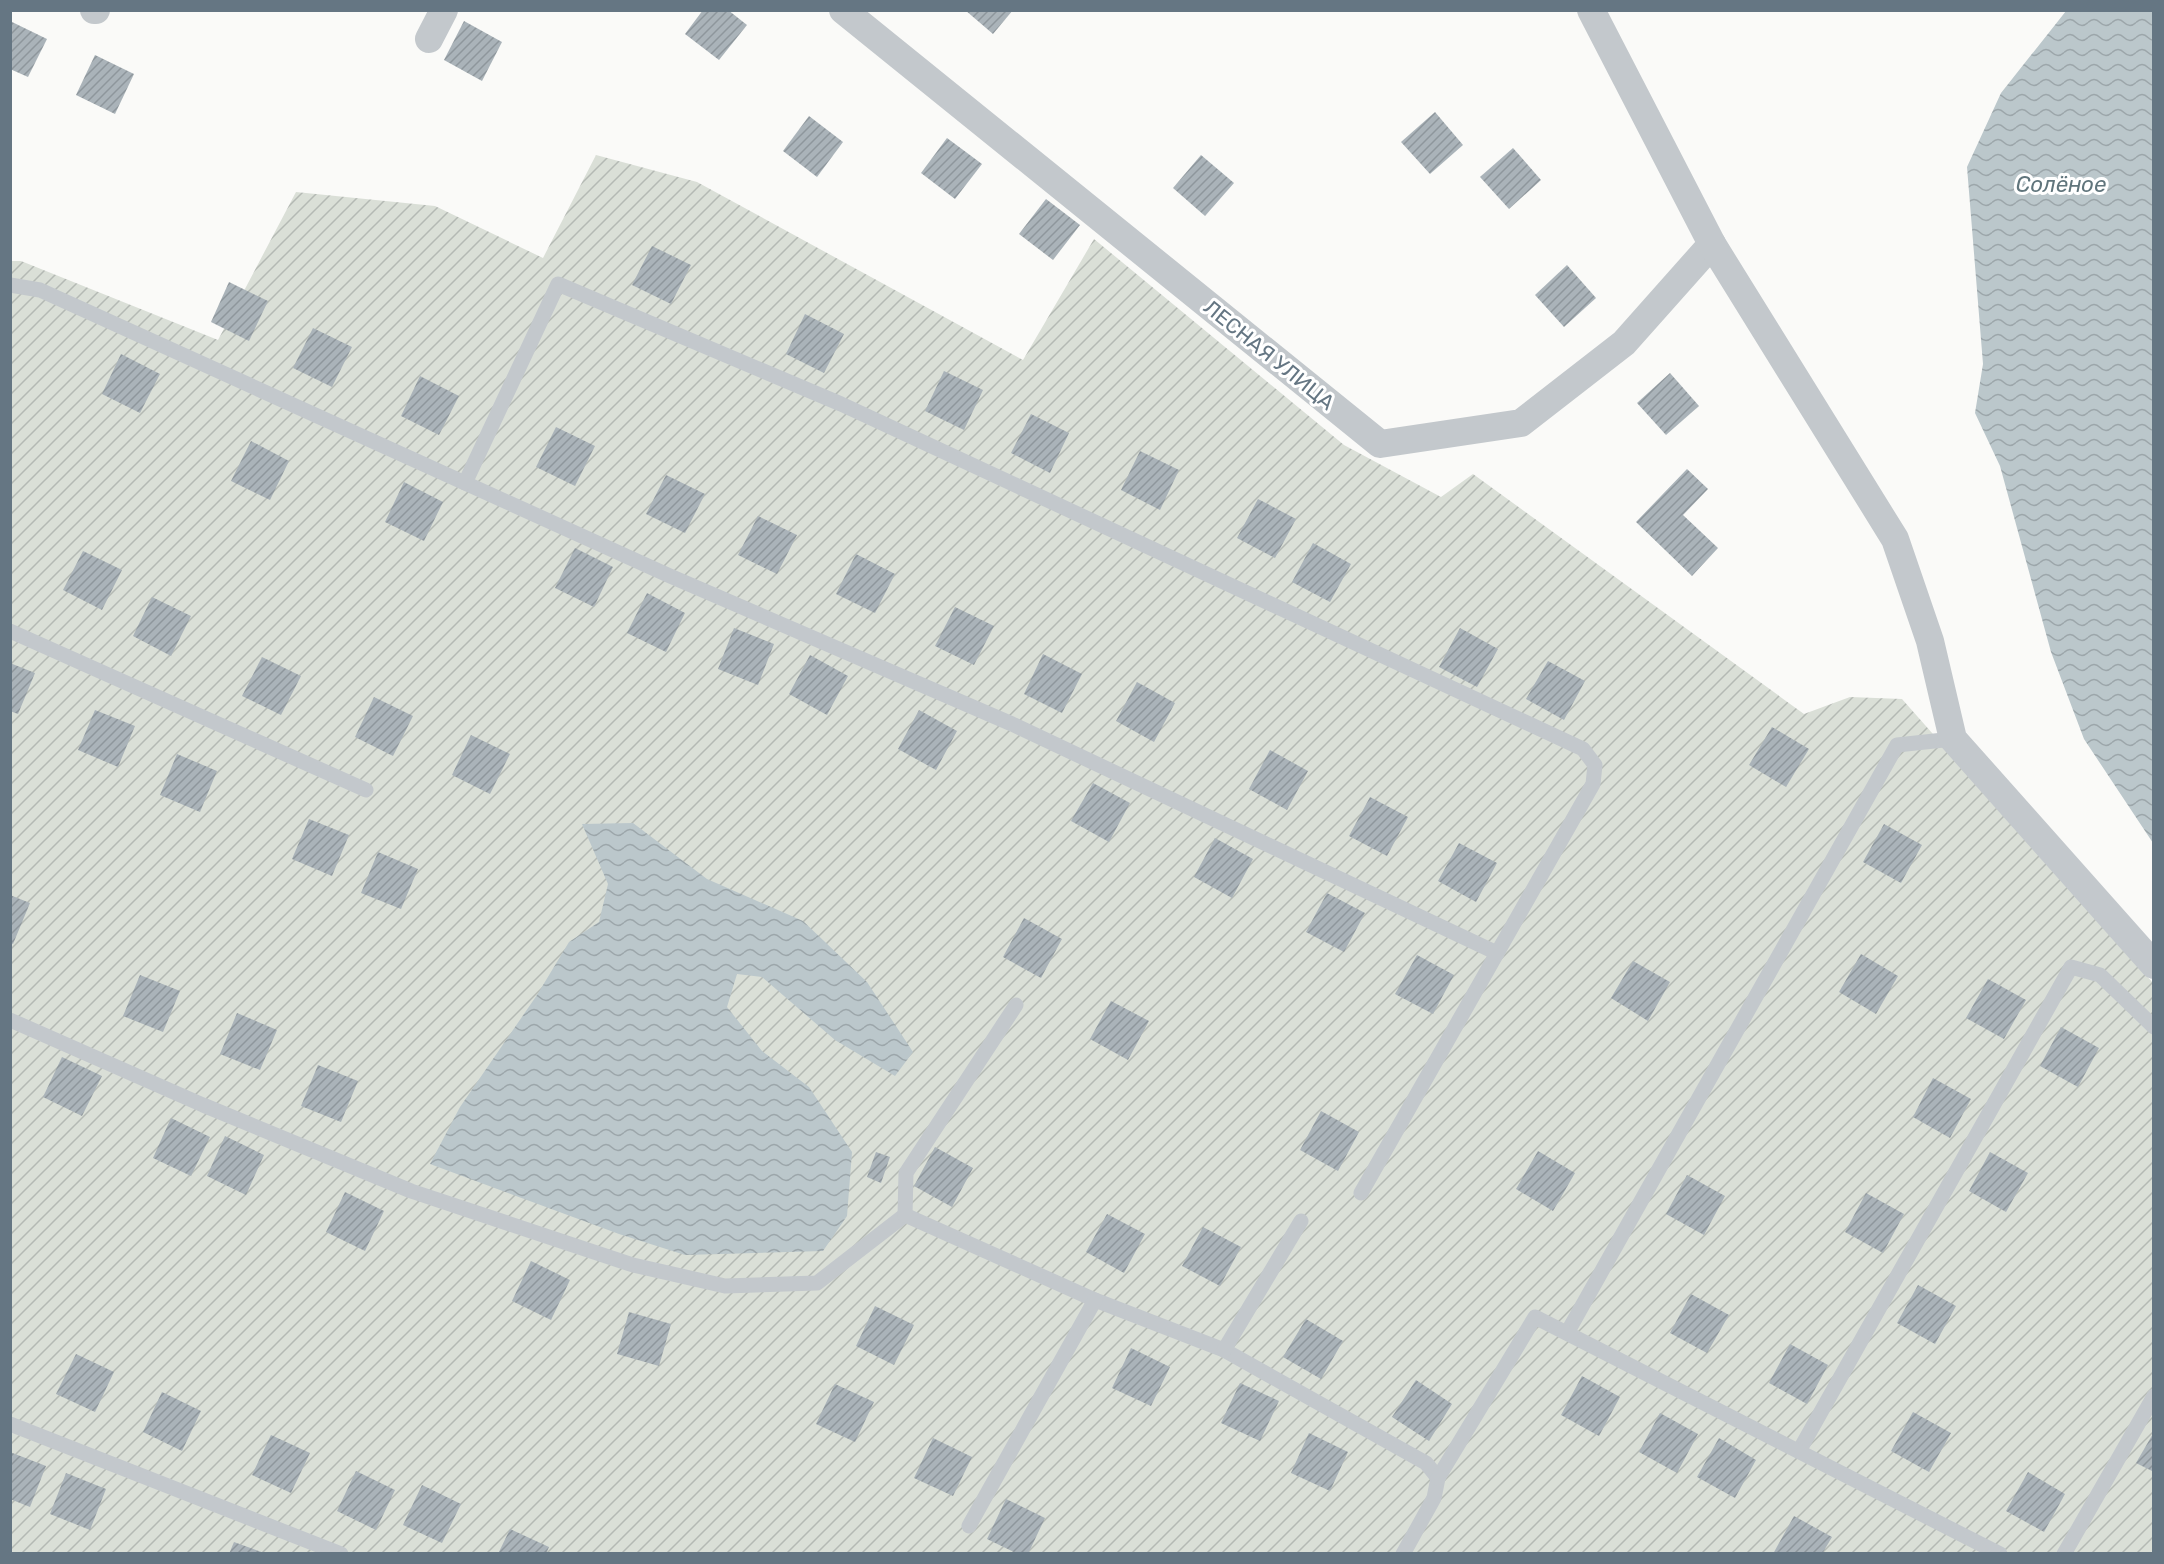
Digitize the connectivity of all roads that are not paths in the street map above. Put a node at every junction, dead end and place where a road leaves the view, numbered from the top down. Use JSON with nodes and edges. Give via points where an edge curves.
{"nodes":[{"id":1,"x":444,"y":10,"type":"edge"},
{"id":2,"x":843,"y":10,"type":"edge"},
{"id":3,"x":1591,"y":10,"type":"edge"},
{"id":4,"x":429,"y":39,"type":"dead end"},
{"id":5,"x":1712,"y":243,"type":"junction"},
{"id":6,"x":10,"y":285,"type":"edge"},
{"id":7,"x":465,"y":483,"type":"junction"},
{"id":8,"x":10,"y":631,"type":"edge"},
{"id":9,"x":1953,"y":739,"type":"junction"},
{"id":10,"x":366,"y":790,"type":"dead end"},
{"id":11,"x":1497,"y":953,"type":"junction"},
{"id":12,"x":2154,"y":965,"type":"edge"},
{"id":13,"x":1016,"y":1005,"type":"dead end"},
{"id":14,"x":10,"y":1020,"type":"edge"},
{"id":15,"x":2154,"y":1027,"type":"edge"},
{"id":16,"x":1361,"y":1193,"type":"dead end"},
{"id":17,"x":905,"y":1215,"type":"junction"},
{"id":18,"x":1301,"y":1221,"type":"dead end"},
{"id":19,"x":1095,"y":1300,"type":"junction"},
{"id":20,"x":1567,"y":1333,"type":"junction"},
{"id":21,"x":1224,"y":1350,"type":"junction"},
{"id":22,"x":2154,"y":1396,"type":"edge"},
{"id":23,"x":10,"y":1424,"type":"edge"},
{"id":24,"x":1799,"y":1451,"type":"junction"},
{"id":25,"x":1438,"y":1478,"type":"junction"},
{"id":26,"x":969,"y":1526,"type":"dead end"},
{"id":27,"x":341,"y":1554,"type":"edge"},
{"id":28,"x":1403,"y":1554,"type":"edge"},
{"id":29,"x":2000,"y":1554,"type":"edge"},
{"id":30,"x":2064,"y":1554,"type":"edge"}],
"edges":[{"from":1,"to":4,"type":"street"},
{"from":2,"to":5,"type":"street","name":"ЛЕСНАЯ УЛИЦА","via":[[1380,444],[1521,423],[1624,344]]},
{"from":3,"to":5,"type":"street"},
{"from":5,"to":9,"type":"street","via":[[1895,539],[1930,641]]},
{"from":6,"to":7,"type":"lane","via":[[40,290]]},
{"from":7,"to":11,"type":"lane","via":[[1012,724]]},
{"from":7,"to":11,"type":"lane","via":[[558,284],[841,404],[1583,749],[1594,765],[1593,784]]},
{"from":8,"to":10,"type":"lane"},
{"from":9,"to":12,"type":"street"},
{"from":9,"to":20,"type":"lane","via":[[1897,746]]},
{"from":11,"to":16,"type":"lane"},
{"from":13,"to":17,"type":"lane","via":[[906,1173]]},
{"from":14,"to":17,"type":"lane","via":[[411,1191],[633,1265],[725,1286],[817,1283]]},
{"from":15,"to":24,"type":"lane","via":[[2100,975],[2071,967]]},
{"from":17,"to":19,"type":"lane"},
{"from":18,"to":21,"type":"lane"},
{"from":19,"to":21,"type":"lane"},
{"from":19,"to":26,"type":"lane"},
{"from":20,"to":24,"type":"lane"},
{"from":20,"to":25,"type":"lane","via":[[1535,1317]]},
{"from":21,"to":25,"type":"lane","via":[[1426,1463]]},
{"from":22,"to":30,"type":"lane"},
{"from":23,"to":27,"type":"lane"},
{"from":24,"to":29,"type":"lane"},
{"from":25,"to":28,"type":"lane","via":[[1434,1498]]}]}
